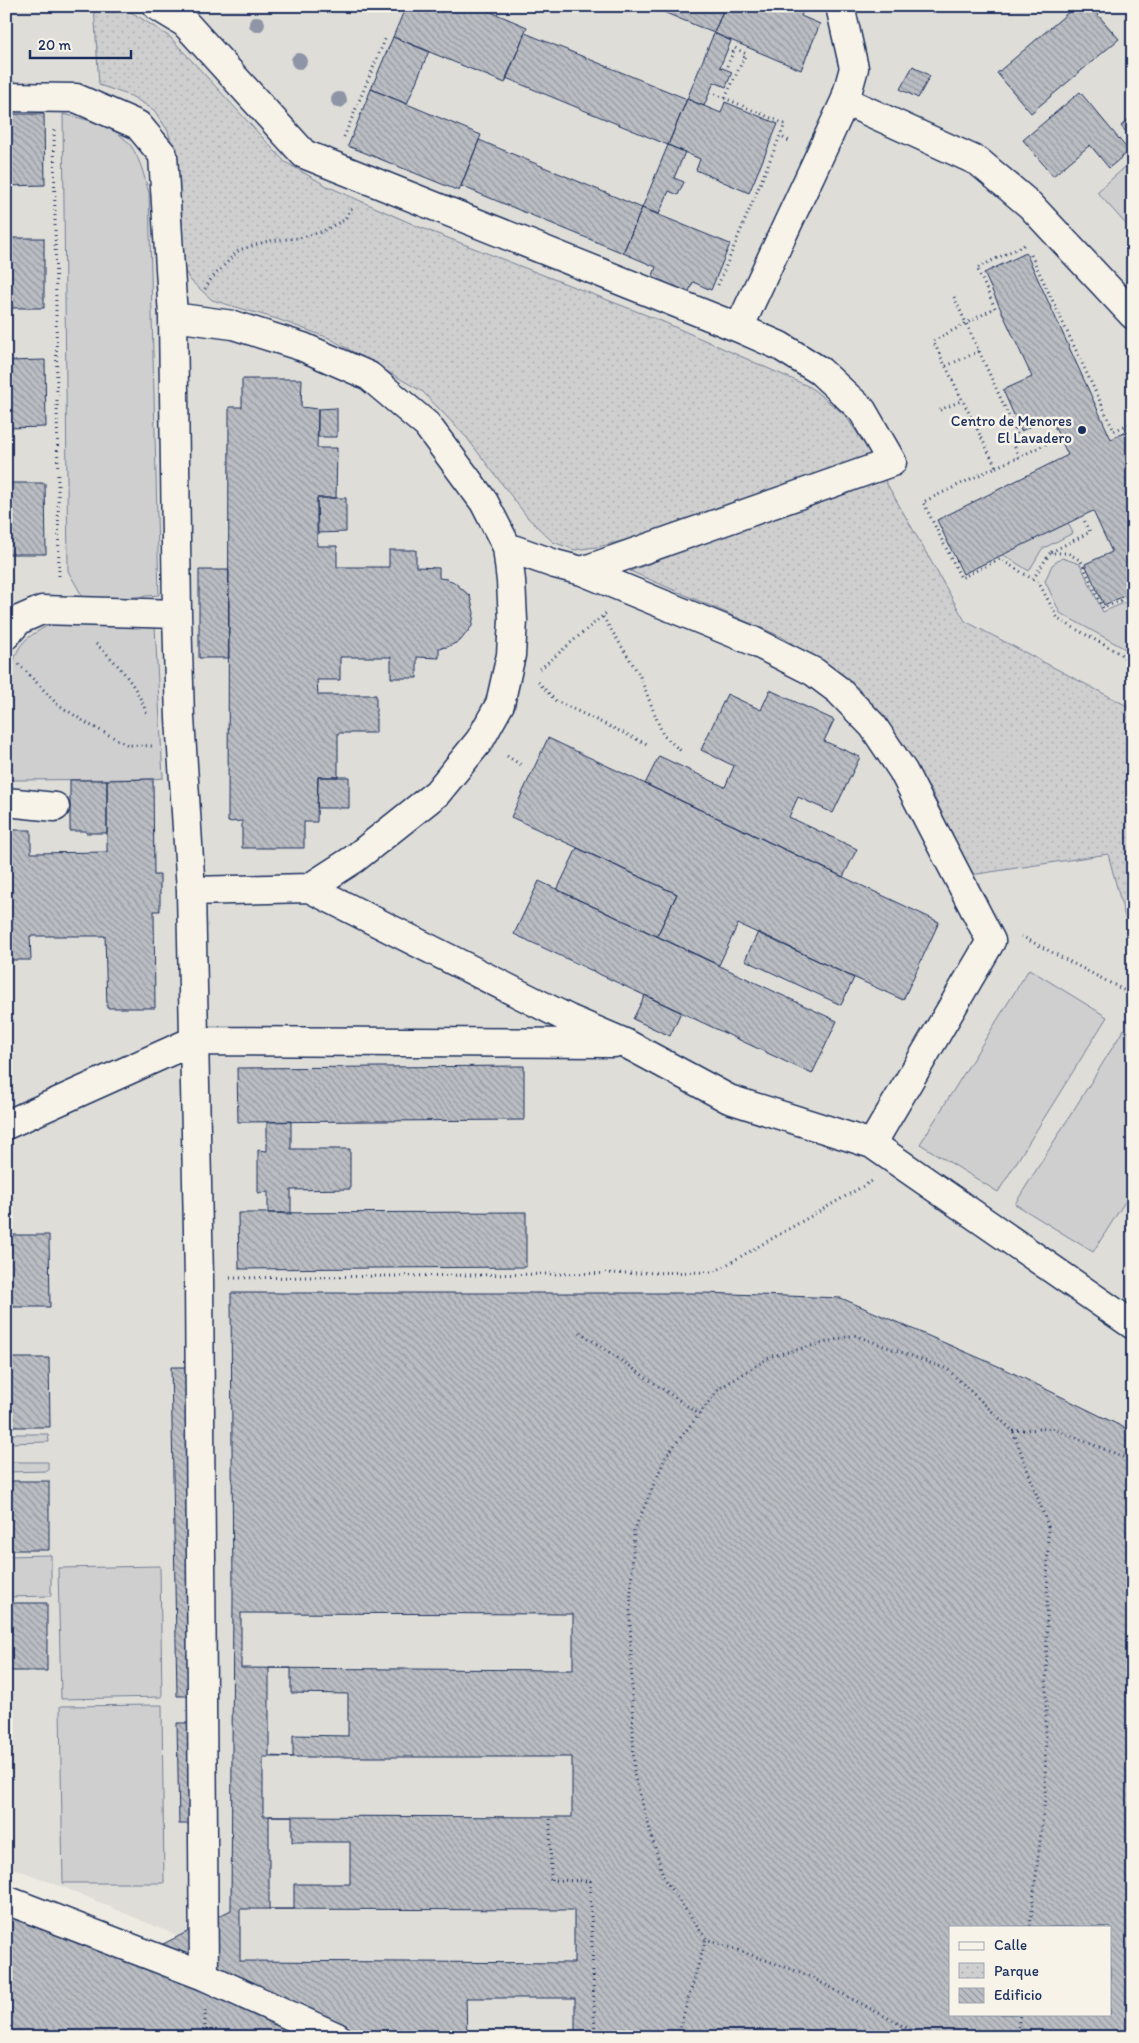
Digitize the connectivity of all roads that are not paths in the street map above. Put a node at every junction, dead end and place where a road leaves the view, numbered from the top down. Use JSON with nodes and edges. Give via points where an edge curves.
{"nodes":[{"id":1,"x":157,"y":6,"type":"edge"},
{"id":2,"x":840,"y":6,"type":"edge"},
{"id":3,"x":6,"y":97,"type":"edge"},
{"id":4,"x":845,"y":101,"type":"junction"},
{"id":5,"x":1133,"y":315,"type":"edge"},
{"id":6,"x":173,"y":317,"type":"junction"},
{"id":7,"x":739,"y":328,"type":"junction"},
{"id":8,"x":507,"y":548,"type":"junction"},
{"id":9,"x":582,"y":571,"type":"junction"},
{"id":10,"x":177,"y":614,"type":"junction"},
{"id":11,"x":6,"y":635,"type":"edge"},
{"id":12,"x":6,"y":802,"type":"edge"},
{"id":13,"x":55,"y":807,"type":"dead end"},
{"id":14,"x":309,"y":888,"type":"junction"},
{"id":15,"x":191,"y":891,"type":"junction"},
{"id":16,"x":193,"y":1041,"type":"junction"},
{"id":17,"x":625,"y":1043,"type":"junction"},
{"id":18,"x":6,"y":1125,"type":"edge"},
{"id":19,"x":872,"y":1144,"type":"junction"},
{"id":20,"x":1133,"y":1325,"type":"edge"},
{"id":21,"x":6,"y":1900,"type":"edge"},
{"id":22,"x":204,"y":1976,"type":"junction"},
{"id":23,"x":337,"y":2037,"type":"edge"}],
"edges":[{"from":1,"to":7,"type":"lane","via":[[184,23],[304,154]]},
{"from":2,"to":4,"type":"lane","via":[[854,68]]},
{"from":3,"to":6,"type":"lane","via":[[76,98],[138,124],[163,155]]},
{"from":4,"to":5,"type":"lane","via":[[979,162],[1030,205]]},
{"from":4,"to":7,"type":"lane"},
{"from":6,"to":8,"type":"lane","via":[[233,325],[303,347],[369,376],[427,425],[484,502]]},
{"from":6,"to":10,"type":"lane"},
{"from":7,"to":9,"type":"lane","via":[[780,346],[820,371],[862,410],[892,462]]},
{"from":8,"to":9,"type":"lane"},
{"from":8,"to":14,"type":"lane","via":[[511,581],[511,656],[500,704],[480,740],[437,793],[354,859]]},
{"from":9,"to":19,"type":"lane","via":[[753,641],[814,672],[838,690],[873,726],[903,772],[991,941]]},
{"from":10,"to":11,"type":"lane","via":[[42,610],[19,620]]},
{"from":10,"to":15,"type":"lane"},
{"from":12,"to":13,"type":"lane"},
{"from":14,"to":15,"type":"lane"},
{"from":14,"to":17,"type":"lane","via":[[569,1019]]},
{"from":15,"to":16,"type":"lane"},
{"from":16,"to":17,"type":"lane"},
{"from":16,"to":18,"type":"lane"},
{"from":16,"to":22,"type":"lane","via":[[199,1279]]},
{"from":17,"to":19,"type":"lane","via":[[729,1099]]},
{"from":19,"to":20,"type":"lane"},
{"from":21,"to":22,"type":"lane"},
{"from":22,"to":23,"type":"lane"}]}
